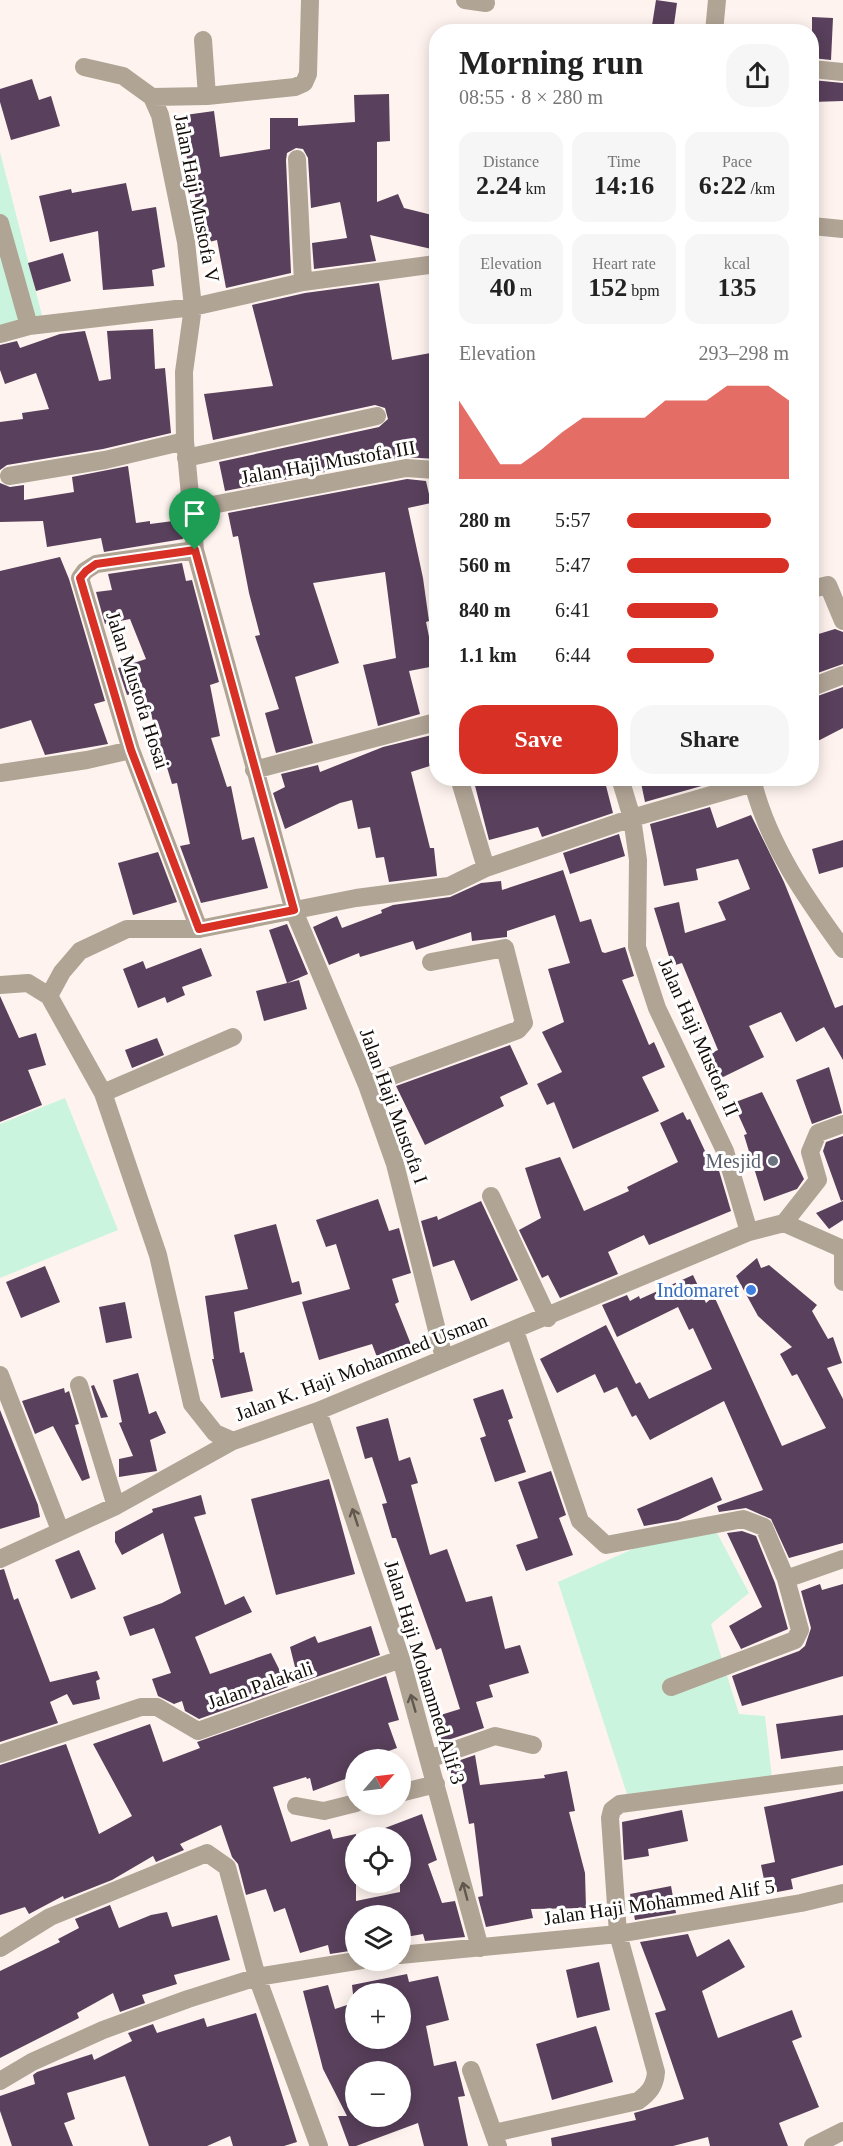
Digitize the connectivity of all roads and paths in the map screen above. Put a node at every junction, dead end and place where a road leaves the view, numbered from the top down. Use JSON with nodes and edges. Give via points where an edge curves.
{"nodes":[{"id":1,"x":310,"y":0,"type":"edge"},
{"id":2,"x":465,"y":0,"type":"edge"},
{"id":3,"x":717,"y":0,"type":"edge"},
{"id":4,"x":486,"y":3,"type":"dead end"},
{"id":5,"x":715,"y":24,"type":"edge"},
{"id":6,"x":203,"y":40,"type":"dead end"},
{"id":7,"x":84,"y":67,"type":"dead end"},
{"id":8,"x":819,"y":70,"type":"edge"},
{"id":9,"x":842,"y":72,"type":"edge"},
{"id":10,"x":207,"y":96,"type":"junction"},
{"id":11,"x":152,"y":97,"type":"junction"},
{"id":12,"x":297,"y":159,"type":"dead end"},
{"id":13,"x":0,"y":223,"type":"edge"},
{"id":14,"x":819,"y":227,"type":"edge"},
{"id":15,"x":843,"y":229,"type":"edge"},
{"id":16,"x":429,"y":265,"type":"edge"},
{"id":17,"x":303,"y":282,"type":"junction"},
{"id":18,"x":193,"y":308,"type":"junction"},
{"id":19,"x":29,"y":326,"type":"junction"},
{"id":20,"x":0,"y":334,"type":"edge"},
{"id":21,"x":377,"y":416,"type":"dead end"},
{"id":22,"x":185,"y":449,"type":"junction"},
{"id":23,"x":429,"y":470,"type":"edge"},
{"id":24,"x":9,"y":476,"type":"dead end"},
{"id":25,"x":191,"y":509,"type":"junction"},
{"id":26,"x":195,"y":550,"type":"junction"},
{"id":27,"x":819,"y":587,"type":"edge"},
{"id":28,"x":843,"y":621,"type":"edge"},
{"id":29,"x":843,"y":675,"type":"edge"},
{"id":30,"x":819,"y":684,"type":"edge"},
{"id":31,"x":429,"y":724,"type":"edge"},
{"id":32,"x":131,"y":750,"type":"junction"},
{"id":33,"x":254,"y":770,"type":"junction"},
{"id":34,"x":0,"y":773,"type":"edge"},
{"id":35,"x":461,"y":786,"type":"edge"},
{"id":36,"x":622,"y":786,"type":"edge"},
{"id":37,"x":743,"y":786,"type":"edge"},
{"id":38,"x":754,"y":786,"type":"edge"},
{"id":39,"x":632,"y":818,"type":"junction"},
{"id":40,"x":486,"y":868,"type":"junction"},
{"id":41,"x":294,"y":910,"type":"junction"},
{"id":42,"x":199,"y":929,"type":"junction"},
{"id":43,"x":843,"y":950,"type":"edge"},
{"id":44,"x":430,"y":962,"type":"dead end"},
{"id":45,"x":0,"y":985,"type":"edge"},
{"id":46,"x":49,"y":996,"type":"junction"},
{"id":47,"x":233,"y":1037,"type":"dead end"},
{"id":48,"x":366,"y":1085,"type":"junction"},
{"id":49,"x":103,"y":1094,"type":"junction"},
{"id":50,"x":843,"y":1124,"type":"edge"},
{"id":51,"x":490,"y":1196,"type":"dead end"},
{"id":52,"x":784,"y":1222,"type":"junction"},
{"id":53,"x":749,"y":1233,"type":"junction"},
{"id":54,"x":843,"y":1248,"type":"edge"},
{"id":55,"x":843,"y":1282,"type":"edge"},
{"id":56,"x":548,"y":1318,"type":"junction"},
{"id":57,"x":515,"y":1331,"type":"junction"},
{"id":58,"x":444,"y":1358,"type":"junction"},
{"id":59,"x":0,"y":1375,"type":"edge"},
{"id":60,"x":79,"y":1385,"type":"dead end"},
{"id":61,"x":318,"y":1411,"type":"junction"},
{"id":62,"x":233,"y":1441,"type":"junction"},
{"id":63,"x":116,"y":1506,"type":"junction"},
{"id":64,"x":60,"y":1530,"type":"junction"},
{"id":65,"x":0,"y":1559,"type":"edge"},
{"id":66,"x":843,"y":1559,"type":"edge"},
{"id":67,"x":786,"y":1579,"type":"junction"},
{"id":68,"x":401,"y":1659,"type":"junction"},
{"id":69,"x":671,"y":1687,"type":"dead end"},
{"id":70,"x":533,"y":1745,"type":"dead end"},
{"id":71,"x":0,"y":1754,"type":"edge"},
{"id":72,"x":429,"y":1759,"type":"junction"},
{"id":73,"x":843,"y":1775,"type":"edge"},
{"id":74,"x":436,"y":1784,"type":"junction"},
{"id":75,"x":411,"y":1790,"type":"edge"},
{"id":76,"x":296,"y":1806,"type":"dead end"},
{"id":77,"x":345,"y":1806,"type":"edge"},
{"id":78,"x":843,"y":1893,"type":"edge"},
{"id":79,"x":618,"y":1934,"type":"junction"},
{"id":80,"x":0,"y":1948,"type":"edge"},
{"id":81,"x":480,"y":1948,"type":"junction"},
{"id":82,"x":411,"y":1954,"type":"edge"},
{"id":83,"x":345,"y":1963,"type":"edge"},
{"id":84,"x":257,"y":1977,"type":"junction"},
{"id":85,"x":471,"y":2070,"type":"dead end"},
{"id":86,"x":0,"y":2081,"type":"edge"},
{"id":87,"x":843,"y":2131,"type":"edge"},
{"id":88,"x":496,"y":2139,"type":"edge"},
{"id":89,"x":319,"y":2146,"type":"edge"},
{"id":90,"x":813,"y":2146,"type":"edge"}],
"edges":[{"from":1,"to":10,"type":"street","via":[[308,74],[304,82],[295,87]]},
{"from":2,"to":4,"type":"street"},
{"from":3,"to":5,"type":"street"},
{"from":6,"to":10,"type":"street"},
{"from":7,"to":11,"type":"street","via":[[123,76]]},
{"from":8,"to":9,"type":"street"},
{"from":10,"to":11,"type":"street"},
{"from":11,"to":18,"type":"street","name":"Jalan Haji Mustofa V","via":[[160,115],[186,242]]},
{"from":12,"to":17,"type":"street"},
{"from":13,"to":19,"type":"street"},
{"from":14,"to":15,"type":"street"},
{"from":16,"to":17,"type":"street"},
{"from":17,"to":18,"type":"street"},
{"from":18,"to":19,"type":"street"},
{"from":18,"to":22,"type":"street","name":"Jalan Haji Mustofa V","via":[[184,372]]},
{"from":19,"to":20,"type":"street"},
{"from":21,"to":22,"type":"street"},
{"from":22,"to":24,"type":"street"},
{"from":22,"to":25,"type":"street","name":"Jalan Haji Mustofa V"},
{"from":23,"to":25,"type":"street","name":"Jalan Haji Mustofa III","via":[[406,468]]},
{"from":25,"to":26,"type":"street","name":"Jalan Haji Mustofa V"},
{"from":26,"to":32,"type":"street","name":"Jalan Mustofa Hosai","via":[[96,564],[80,578]]},
{"from":26,"to":33,"type":"street","name":"Jalan Haji Mustofa I"},
{"from":27,"to":28,"type":"street","via":[[828,585]]},
{"from":29,"to":30,"type":"street"},
{"from":31,"to":33,"type":"street"},
{"from":32,"to":34,"type":"street"},
{"from":32,"to":42,"type":"street","name":"Jalan Mustofa Hosai"},
{"from":33,"to":41,"type":"street","name":"Jalan Haji Mustofa I"},
{"from":35,"to":40,"type":"street"},
{"from":36,"to":39,"type":"street","name":"Jalan Haji Mustofa II"},
{"from":37,"to":39,"type":"street"},
{"from":38,"to":43,"type":"street","via":[[760,811],[797,885]]},
{"from":39,"to":40,"type":"street"},
{"from":39,"to":53,"type":"street","name":"Jalan Haji Mustofa II","via":[[638,860],[637,947],[657,1008],[725,1151]]},
{"from":40,"to":41,"type":"street","via":[[449,886]]},
{"from":41,"to":42,"type":"street"},
{"from":41,"to":48,"type":"street","name":"Jalan Haji Mustofa I"},
{"from":42,"to":46,"type":"street","via":[[128,929],[80,951]]},
{"from":44,"to":48,"type":"street","via":[[506,948],[524,1023],[518,1030]]},
{"from":45,"to":46,"type":"street","via":[[28,983]]},
{"from":46,"to":49,"type":"street","name":"Jalan K. Haji Mohammed Usman"},
{"from":47,"to":49,"type":"street"},
{"from":48,"to":58,"type":"street","name":"Jalan Haji Mustofa I","via":[[395,1164]]},
{"from":49,"to":62,"type":"street","name":"Jalan K. Haji Mohammed Usman","via":[[158,1255],[192,1404],[215,1434]]},
{"from":50,"to":52,"type":"street","via":[[818,1133],[810,1152],[818,1180]]},
{"from":51,"to":56,"type":"street"},
{"from":52,"to":53,"type":"street","name":"Jalan K. Haji Mohammed Usman"},
{"from":52,"to":54,"type":"street"},
{"from":53,"to":56,"type":"street","name":"Jalan K. Haji Mohammed Usman"},
{"from":54,"to":55,"type":"street"},
{"from":56,"to":57,"type":"street","name":"Jalan K. Haji Mohammed Usman"},
{"from":57,"to":58,"type":"street","name":"Jalan K. Haji Mohammed Usman"},
{"from":57,"to":67,"type":"street","via":[[580,1521],[606,1545],[743,1519],[764,1527]]},
{"from":58,"to":61,"type":"street","name":"Jalan K. Haji Mohammed Usman"},
{"from":59,"to":64,"type":"street"},
{"from":60,"to":63,"type":"street"},
{"from":61,"to":62,"type":"street","name":"Jalan K. Haji Mohammed Usman"},
{"from":68,"to":61,"type":"street","name":"Jalan Haji Mohammed Alif 3","one_way":true},
{"from":62,"to":63,"type":"street"},
{"from":63,"to":64,"type":"street"},
{"from":64,"to":65,"type":"street"},
{"from":66,"to":67,"type":"street"},
{"from":67,"to":69,"type":"street","via":[[800,1630],[795,1640]]},
{"from":68,"to":71,"type":"street","name":"Jalan Palakali","via":[[198,1731],[157,1707],[141,1707]]},
{"from":72,"to":68,"type":"street","name":"Jalan Haji Mohammed Alif 3","one_way":true},
{"from":70,"to":72,"type":"street","via":[[495,1736]]},
{"from":72,"to":74,"type":"street","name":"Jalan Haji Mohammed Alif 3"},
{"from":73,"to":79,"type":"street","via":[[620,1804],[612,1810],[610,1818]]},
{"from":74,"to":75,"type":"street"},
{"from":81,"to":74,"type":"street","name":"Jalan Haji Mohammed Alif 3","one_way":true},
{"from":76,"to":77,"type":"street","via":[[324,1811]]},
{"from":78,"to":79,"type":"street","name":"Jalan Haji Mohammed Alif 5"},
{"from":79,"to":81,"type":"street","name":"Jalan Haji Mohammed Alif 5"},
{"from":79,"to":88,"type":"street","via":[[656,2072],[650,2092],[638,2101]]},
{"from":80,"to":84,"type":"street","via":[[50,1917],[207,1853],[227,1867]]},
{"from":81,"to":82,"type":"street","name":"Jalan Haji Mohammed Alif 5"},
{"from":83,"to":84,"type":"street"},
{"from":84,"to":86,"type":"street","via":[[103,2030]]},
{"from":84,"to":89,"type":"street"},
{"from":85,"to":88,"type":"street"},
{"from":87,"to":90,"type":"street"}]}
